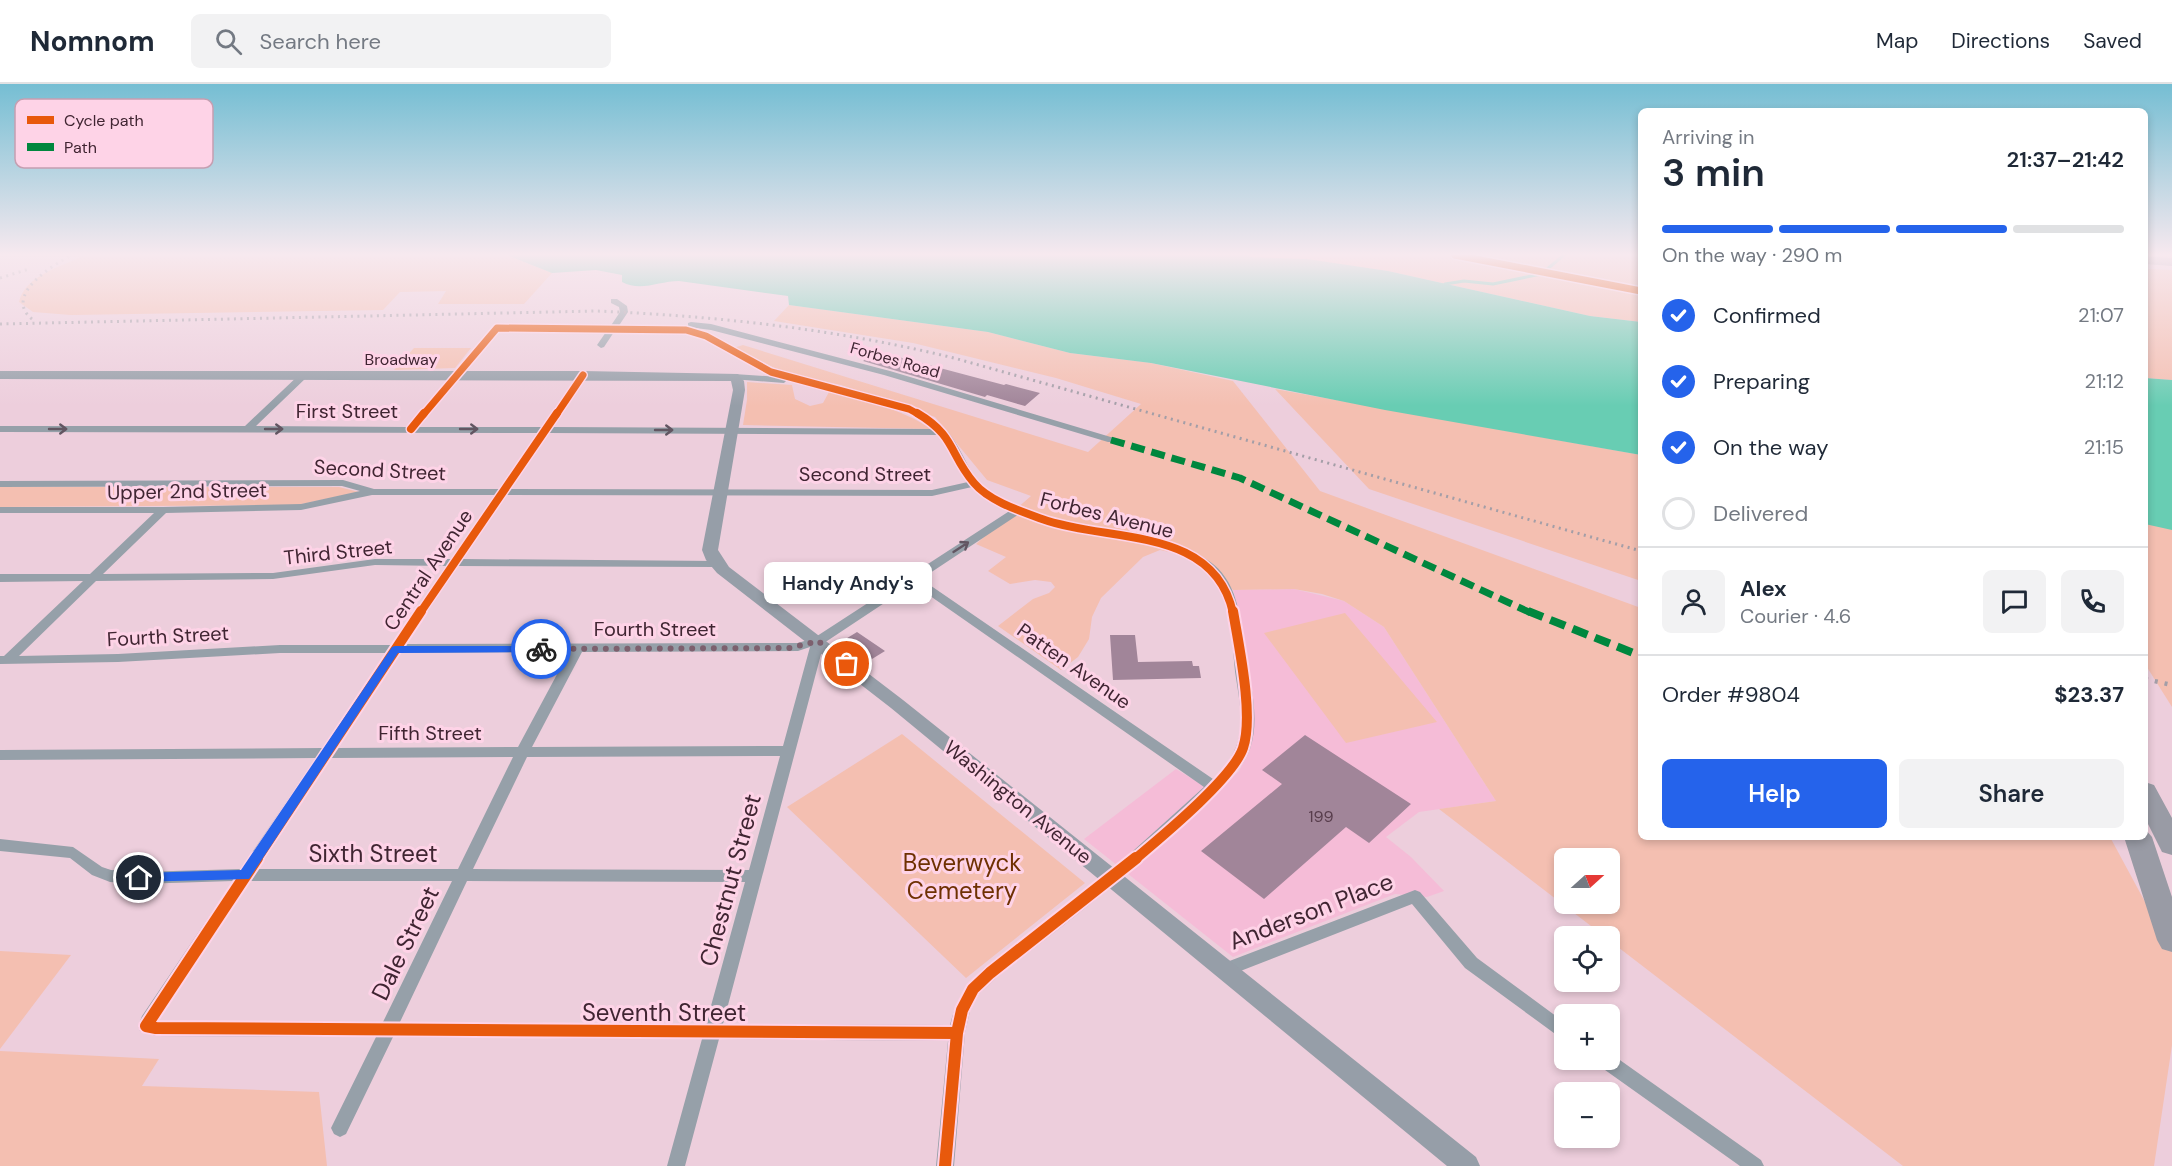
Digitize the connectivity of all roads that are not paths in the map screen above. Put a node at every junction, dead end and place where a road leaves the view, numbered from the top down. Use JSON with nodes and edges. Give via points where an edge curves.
{"nodes":[{"id":1,"x":622,"y":305,"type":"edge"},
{"id":2,"x":613,"y":328,"type":"junction"},
{"id":3,"x":669,"y":328,"type":"junction"},
{"id":4,"x":601,"y":345,"type":"dead end"},
{"id":5,"x":0,"y":375,"type":"edge"},
{"id":6,"x":304,"y":375,"type":"junction"},
{"id":7,"x":458,"y":375,"type":"junction"},
{"id":8,"x":583,"y":375,"type":"junction"},
{"id":9,"x":734,"y":377,"type":"junction"},
{"id":10,"x":801,"y":382,"type":"junction"},
{"id":11,"x":0,"y":429,"type":"edge"},
{"id":12,"x":248,"y":429,"type":"junction"},
{"id":13,"x":411,"y":429,"type":"junction"},
{"id":14,"x":545,"y":429,"type":"junction"},
{"id":15,"x":730,"y":431,"type":"junction"},
{"id":16,"x":943,"y":432,"type":"junction"},
{"id":17,"x":1111,"y":440,"type":"dead end"},
{"id":18,"x":0,"y":484,"type":"edge"},
{"id":19,"x":974,"y":484,"type":"junction"},
{"id":20,"x":720,"y":491,"type":"junction"},
{"id":21,"x":373,"y":492,"type":"junction"},
{"id":22,"x":502,"y":492,"type":"junction"},
{"id":23,"x":0,"y":510,"type":"edge"},
{"id":24,"x":163,"y":510,"type":"junction"},
{"id":25,"x":1018,"y":510,"type":"junction"},
{"id":26,"x":453,"y":564,"type":"junction"},
{"id":27,"x":717,"y":564,"type":"junction"},
{"id":28,"x":92,"y":578,"type":"junction"},
{"id":29,"x":912,"y":578,"type":"junction"},
{"id":30,"x":0,"y":579,"type":"edge"},
{"id":31,"x":818,"y":641,"type":"junction"},
{"id":32,"x":577,"y":649,"type":"junction"},
{"id":33,"x":395,"y":650,"type":"junction"},
{"id":34,"x":2,"y":662,"type":"edge"},
{"id":35,"x":788,"y":751,"type":"junction"},
{"id":36,"x":326,"y":753,"type":"junction"},
{"id":37,"x":522,"y":753,"type":"junction"},
{"id":38,"x":0,"y":755,"type":"edge"},
{"id":39,"x":1214,"y":786,"type":"junction"},
{"id":40,"x":2148,"y":798,"type":"edge"},
{"id":41,"x":2140,"y":840,"type":"edge"},
{"id":42,"x":2140,"y":840,"type":"edge"},
{"id":43,"x":2172,"y":844,"type":"edge"},
{"id":44,"x":0,"y":845,"type":"edge"},
{"id":45,"x":245,"y":875,"type":"junction"},
{"id":46,"x":462,"y":876,"type":"junction"},
{"id":47,"x":754,"y":876,"type":"junction"},
{"id":48,"x":1113,"y":878,"type":"junction"},
{"id":49,"x":2172,"y":905,"type":"edge"},
{"id":50,"x":2172,"y":940,"type":"edge"},
{"id":51,"x":1225,"y":970,"type":"junction"},
{"id":52,"x":1554,"y":1024,"type":"edge"},
{"id":53,"x":146,"y":1026,"type":"joint"},
{"id":54,"x":387,"y":1030,"type":"junction"},
{"id":55,"x":712,"y":1031,"type":"junction"},
{"id":56,"x":957,"y":1033,"type":"junction"},
{"id":57,"x":1620,"y":1070,"type":"edge"},
{"id":58,"x":339,"y":1128,"type":"dead end"},
{"id":59,"x":676,"y":1166,"type":"edge"},
{"id":60,"x":945,"y":1166,"type":"edge"},
{"id":61,"x":1467,"y":1166,"type":"edge"},
{"id":62,"x":1755,"y":1166,"type":"edge"}],
"edges":[{"from":1,"to":2,"type":"street","via":[[624,312]]},
{"from":2,"to":3,"type":"street","name":"Forbes Avenue"},
{"from":2,"to":4,"type":"street"},
{"from":2,"to":7,"type":"street","name":"Forbes Avenue","via":[[497,328]]},
{"from":3,"to":10,"type":"street","name":"Forbes Avenue","via":[[699,332],[744,359]]},
{"from":3,"to":17,"type":"street","name":"Forbes Road","via":[[711,327],[887,373]]},
{"from":5,"to":6,"type":"street","name":"Broadway"},
{"from":6,"to":7,"type":"street","name":"Broadway"},
{"from":6,"to":12,"type":"street"},
{"from":7,"to":8,"type":"street","name":"Broadway"},
{"from":7,"to":13,"type":"street"},
{"from":8,"to":9,"type":"street","name":"Broadway"},
{"from":8,"to":14,"type":"street","name":"Central Avenue"},
{"from":9,"to":10,"type":"street","name":"Broadway"},
{"from":9,"to":15,"type":"street","via":[[739,390]]},
{"from":10,"to":16,"type":"street","name":"Forbes Avenue","via":[[909,410]]},
{"from":11,"to":12,"type":"street","name":"First Street","one_way":true},
{"from":12,"to":13,"type":"street","name":"First Street","one_way":true},
{"from":13,"to":14,"type":"street","name":"First Street","one_way":true},
{"from":14,"to":15,"type":"street","name":"First Street","one_way":true},
{"from":14,"to":22,"type":"street","name":"Central Avenue"},
{"from":15,"to":16,"type":"street","name":"First Street"},
{"from":15,"to":20,"type":"street"},
{"from":16,"to":19,"type":"street","name":"Forbes Avenue"},
{"from":18,"to":21,"type":"street","name":"Second Street","via":[[343,483]]},
{"from":19,"to":20,"type":"street","name":"Second Street","via":[[932,494]]},
{"from":19,"to":25,"type":"street","name":"Forbes Avenue"},
{"from":20,"to":22,"type":"street","name":"Second Street"},
{"from":20,"to":27,"type":"street","via":[[710,550]]},
{"from":21,"to":22,"type":"street","name":"Second Street"},
{"from":21,"to":24,"type":"street","name":"Upper 2nd Street","via":[[301,507]]},
{"from":22,"to":26,"type":"street","name":"Central Avenue"},
{"from":23,"to":24,"type":"street","name":"Upper 2nd Street"},
{"from":24,"to":28,"type":"street"},
{"from":29,"to":25,"type":"street","name":"Fourth Street","one_way":true},
{"from":25,"to":39,"type":"street","name":"Forbes Avenue","via":[[1054,523],[1173,548],[1206,564],[1219,576],[1233,609],[1246,735],[1234,766]]},
{"from":26,"to":27,"type":"street","name":"Third Street"},
{"from":26,"to":28,"type":"street","name":"Third Street","via":[[375,562],[273,576]]},
{"from":26,"to":33,"type":"street","name":"Central Avenue"},
{"from":27,"to":31,"type":"street","name":"Washington Avenue"},
{"from":28,"to":30,"type":"street","name":"Third Street"},
{"from":28,"to":34,"type":"street"},
{"from":29,"to":31,"type":"street","name":"Fourth Street"},
{"from":29,"to":39,"type":"street","name":"Patten Avenue"},
{"from":31,"to":32,"type":"street","name":"Fourth Street","via":[[790,648]]},
{"from":31,"to":35,"type":"street","name":"Chestnut Street"},
{"from":31,"to":48,"type":"street","name":"Washington Avenue"},
{"from":32,"to":33,"type":"street","name":"Fourth Street"},
{"from":32,"to":37,"type":"street","name":"Dale Street"},
{"from":33,"to":34,"type":"street","name":"Fourth Street","via":[[280,649]]},
{"from":33,"to":36,"type":"street","name":"Central Avenue"},
{"from":35,"to":37,"type":"street","name":"Fifth Street"},
{"from":35,"to":47,"type":"street","name":"Chestnut Street"},
{"from":36,"to":37,"type":"street","name":"Fifth Street"},
{"from":36,"to":38,"type":"street","name":"Fifth Street"},
{"from":36,"to":45,"type":"street","name":"Central Avenue"},
{"from":37,"to":46,"type":"street","name":"Dale Street"},
{"from":39,"to":48,"type":"street","name":"Forbes Avenue"},
{"from":40,"to":43,"type":"highway"},
{"from":41,"to":49,"type":"highway"},
{"from":42,"to":50,"type":"highway"},
{"from":44,"to":45,"type":"street","name":"Sixth Street","via":[[73,853],[110,876]]},
{"from":45,"to":46,"type":"street","name":"Sixth Street"},
{"from":45,"to":53,"type":"street","name":"Central Avenue"},
{"from":46,"to":47,"type":"street","name":"Sixth Street"},
{"from":46,"to":54,"type":"street","name":"Dale Street"},
{"from":47,"to":55,"type":"street","name":"Chestnut Street"},
{"from":48,"to":51,"type":"street","name":"Washington Avenue"},
{"from":48,"to":56,"type":"street","via":[[973,989],[962,1010]]},
{"from":51,"to":52,"type":"street","name":"Anderson Place","via":[[1415,896],[1471,963]]},
{"from":51,"to":61,"type":"street","name":"Washington Avenue"},
{"from":53,"to":54,"type":"street","name":"Seventh Street"},
{"from":54,"to":55,"type":"street","name":"Seventh Street"},
{"from":54,"to":58,"type":"street","name":"Dale Street"},
{"from":55,"to":56,"type":"street","name":"Seventh Street"},
{"from":55,"to":59,"type":"street","name":"Chestnut Street"},
{"from":56,"to":60,"type":"street"},
{"from":57,"to":62,"type":"street"}]}
